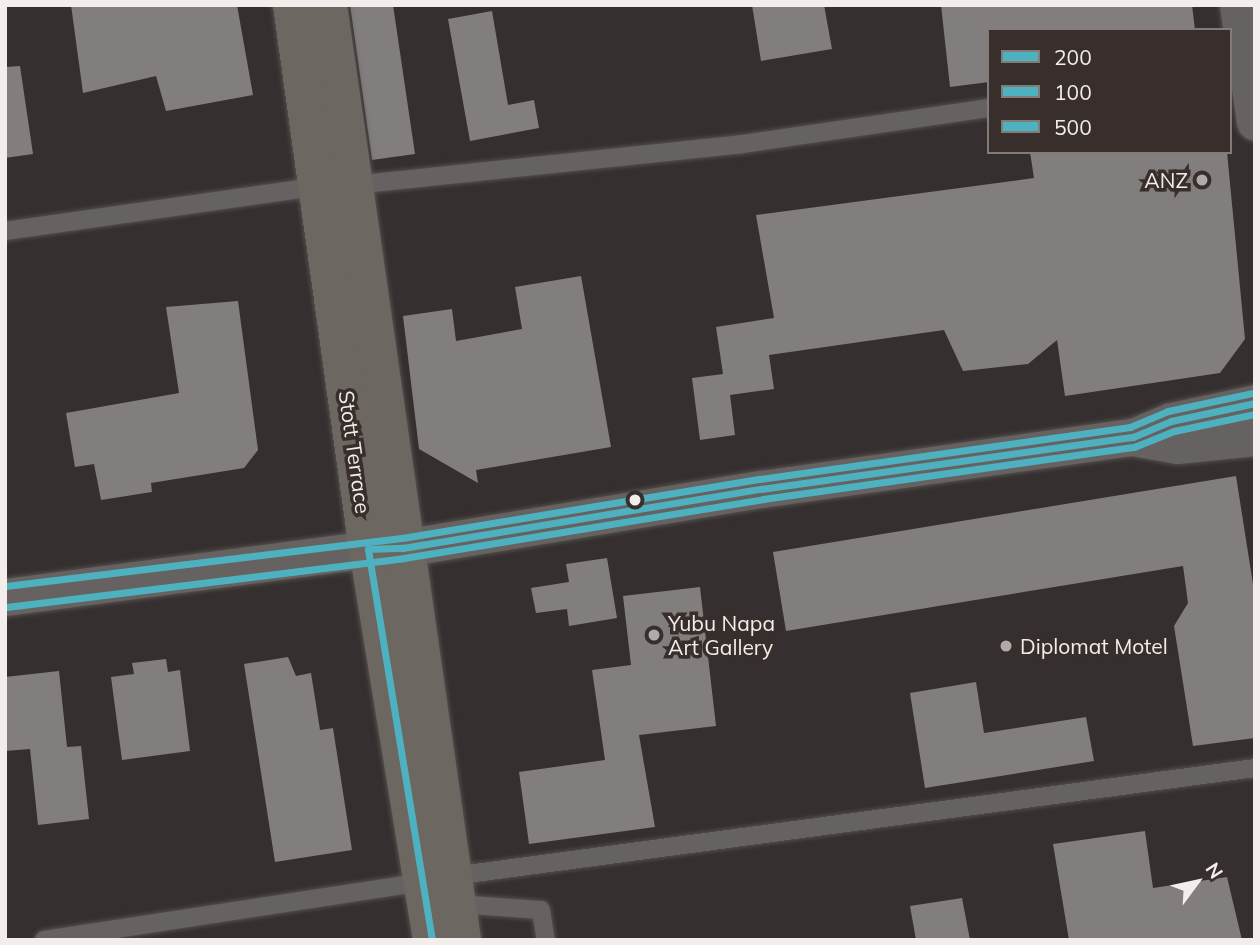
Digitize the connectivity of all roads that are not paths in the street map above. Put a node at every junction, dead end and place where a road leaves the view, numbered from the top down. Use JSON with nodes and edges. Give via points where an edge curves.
{"nodes":[{"id":1,"x":292,"y":5,"type":"edge"},
{"id":2,"x":328,"y":5,"type":"edge"},
{"id":3,"x":1238,"y":5,"type":"edge"},
{"id":4,"x":1239,"y":73,"type":"edge"},
{"id":5,"x":987,"y":108,"type":"edge"},
{"id":6,"x":1255,"y":122,"type":"edge"},
{"id":7,"x":335,"y":186,"type":"junction"},
{"id":8,"x":5,"y":231,"type":"edge"},
{"id":9,"x":1255,"y":403,"type":"edge"},
{"id":10,"x":1133,"y":437,"type":"junction"},
{"id":11,"x":1255,"y":437,"type":"edge"},
{"id":12,"x":386,"y":548,"type":"junction"},
{"id":13,"x":5,"y":597,"type":"edge"},
{"id":14,"x":1255,"y":768,"type":"edge"},
{"id":15,"x":449,"y":901,"type":"edge"},
{"id":16,"x":44,"y":940,"type":"edge"},
{"id":17,"x":432,"y":940,"type":"edge"},
{"id":18,"x":546,"y":940,"type":"edge"}],
"edges":[{"from":1,"to":7,"type":"main road","name":"Stott Terrace"},
{"from":2,"to":7,"type":"main road","name":"Stott Terrace"},
{"from":3,"to":4,"type":"street"},
{"from":4,"to":6,"type":"street"},
{"from":5,"to":7,"type":"lane","via":[[742,144]]},
{"from":7,"to":8,"type":"lane"},
{"from":7,"to":12,"type":"main road","name":"Stott Terrace"},
{"from":9,"to":10,"type":"street","via":[[1171,421]]},
{"from":10,"to":11,"type":"street","via":[[1177,445]]},
{"from":10,"to":12,"type":"street"},
{"from":12,"to":13,"type":"street"},
{"from":12,"to":15,"type":"main road","name":"Stott Terrace"},
{"from":14,"to":15,"type":"lane"},
{"from":15,"to":16,"type":"lane"},
{"from":15,"to":17,"type":"main road","name":"Stott Terrace"},
{"from":15,"to":18,"type":"lane","via":[[541,909]]}]}
